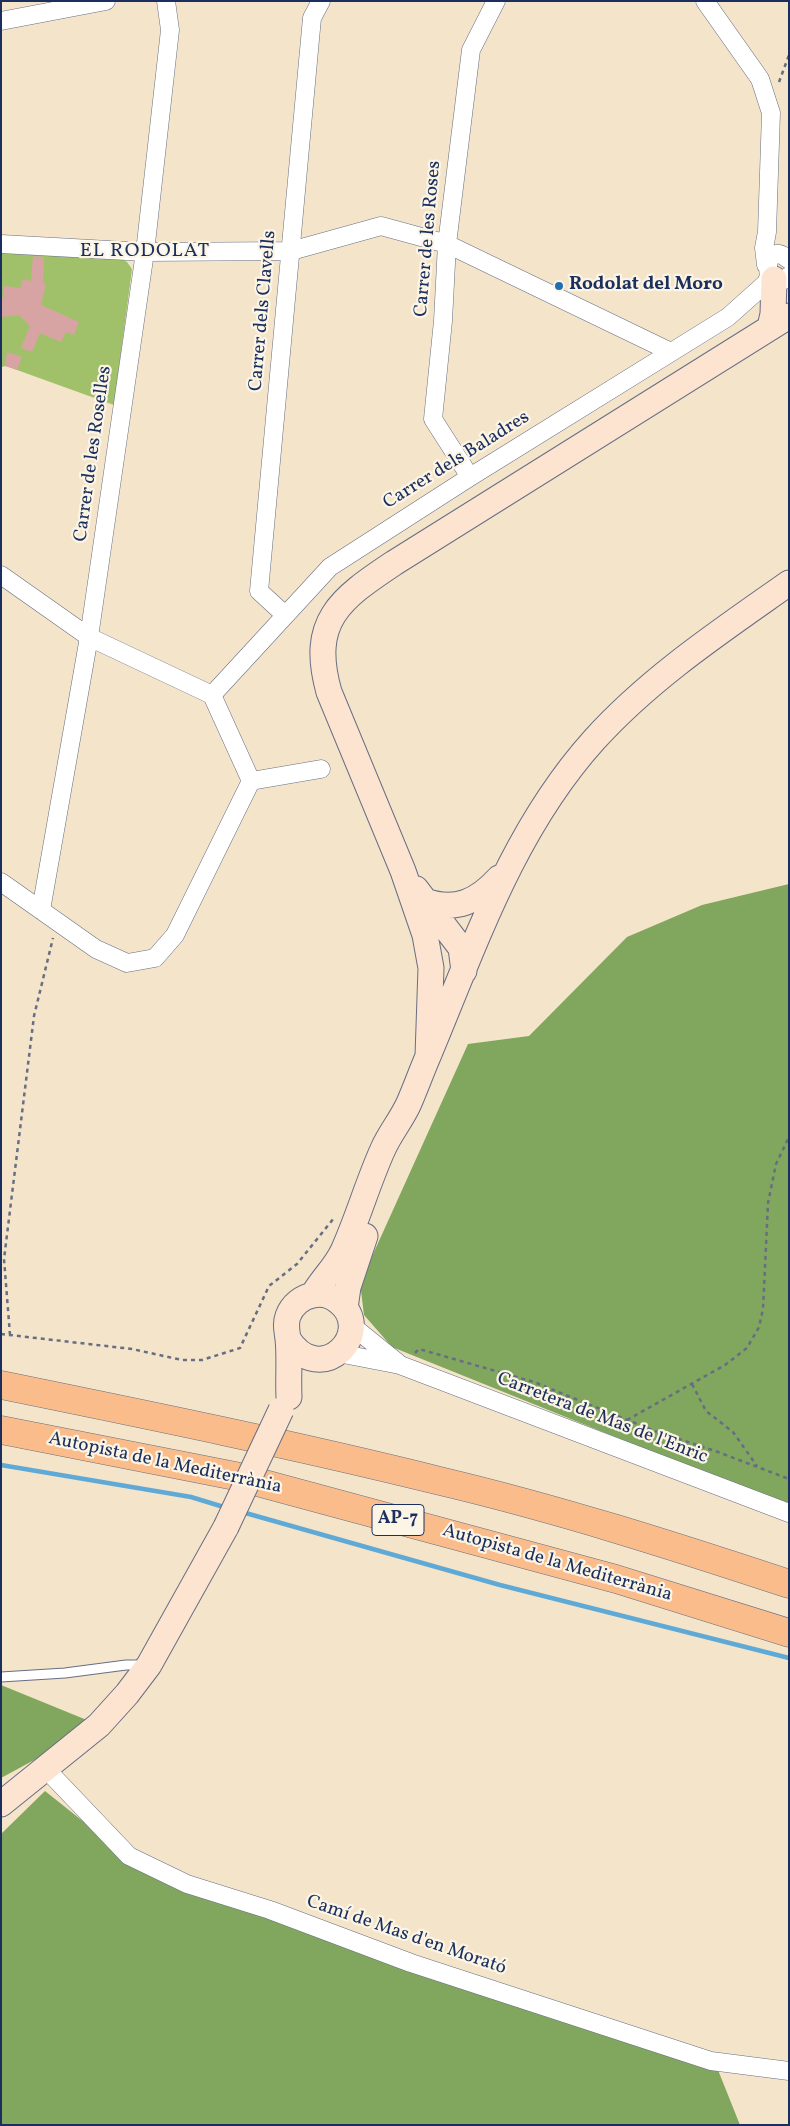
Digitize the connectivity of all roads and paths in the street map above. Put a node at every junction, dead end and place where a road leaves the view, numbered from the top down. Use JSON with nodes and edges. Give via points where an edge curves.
{"nodes":[{"id":1,"x":106,"y":1,"type":"edge"},
{"id":2,"x":166,"y":1,"type":"edge"},
{"id":3,"x":320,"y":1,"type":"edge"},
{"id":4,"x":496,"y":1,"type":"edge"},
{"id":5,"x":705,"y":1,"type":"edge"},
{"id":6,"x":1,"y":21,"type":"edge"},
{"id":7,"x":1,"y":244,"type":"edge"},
{"id":8,"x":447,"y":244,"type":"junction"},
{"id":9,"x":291,"y":251,"type":"junction"},
{"id":10,"x":144,"y":252,"type":"junction"},
{"id":11,"x":775,"y":277,"type":"edge"},
{"id":12,"x":779,"y":322,"type":"edge"},
{"id":13,"x":672,"y":352,"type":"junction"},
{"id":14,"x":470,"y":476,"type":"junction"},
{"id":15,"x":1,"y":575,"type":"edge"},
{"id":16,"x":789,"y":583,"type":"edge"},
{"id":17,"x":285,"y":615,"type":"junction"},
{"id":18,"x":89,"y":637,"type":"junction"},
{"id":19,"x":212,"y":695,"type":"junction"},
{"id":20,"x":321,"y":769,"type":"dead end"},
{"id":21,"x":251,"y":781,"type":"junction"},
{"id":22,"x":508,"y":868,"type":"junction"},
{"id":23,"x":404,"y":871,"type":"junction"},
{"id":24,"x":1,"y":882,"type":"edge"},
{"id":25,"x":425,"y":901,"type":"junction"},
{"id":26,"x":41,"y":910,"type":"junction"},
{"id":27,"x":57,"y":922,"type":"junction"},
{"id":28,"x":464,"y":971,"type":"junction"},
{"id":29,"x":428,"y":1056,"type":"junction"},
{"id":30,"x":409,"y":1104,"type":"junction"},
{"id":31,"x":789,"y":1137,"type":"edge"},
{"id":32,"x":336,"y":1214,"type":"dead end"},
{"id":33,"x":314,"y":1295,"type":"junction"},
{"id":34,"x":348,"y":1316,"type":"junction"},
{"id":35,"x":1,"y":1334,"type":"edge"},
{"id":36,"x":10,"y":1335,"type":"junction"},
{"id":37,"x":288,"y":1339,"type":"junction"},
{"id":38,"x":329,"y":1357,"type":"junction"},
{"id":39,"x":400,"y":1365,"type":"junction"},
{"id":40,"x":692,"y":1384,"type":"junction"},
{"id":41,"x":1,"y":1385,"type":"edge"},
{"id":42,"x":285,"y":1404,"type":"junction"},
{"id":43,"x":627,"y":1420,"type":"junction"},
{"id":44,"x":1,"y":1430,"type":"edge"},
{"id":45,"x":758,"y":1467,"type":"junction"},
{"id":46,"x":789,"y":1479,"type":"edge"},
{"id":47,"x":789,"y":1513,"type":"edge"},
{"id":48,"x":789,"y":1584,"type":"edge"},
{"id":49,"x":789,"y":1632,"type":"edge"},
{"id":50,"x":149,"y":1665,"type":"junction"},
{"id":51,"x":1,"y":1677,"type":"edge"},
{"id":52,"x":46,"y":1769,"type":"junction"},
{"id":53,"x":1,"y":1804,"type":"edge"},
{"id":54,"x":789,"y":2071,"type":"edge"}],
"edges":[{"from":1,"to":6,"type":"street"},
{"from":2,"to":10,"type":"street","name":"Carrer de les Roselles","via":[[170,30]]},
{"from":3,"to":9,"type":"street","name":"Carrer dels Clavells","via":[[312,18]]},
{"from":4,"to":8,"type":"street","name":"Carrer de les Roses","via":[[471,50]]},
{"from":5,"to":11,"type":"street","via":[[760,79],[771,114],[764,248]]},
{"from":7,"to":10,"type":"street"},
{"from":8,"to":9,"type":"street","via":[[381,226]]},
{"from":8,"to":13,"type":"street"},
{"from":8,"to":14,"type":"street","name":"Carrer de les Roses","via":[[433,419]]},
{"from":9,"to":10,"type":"street"},
{"from":9,"to":17,"type":"street","name":"Carrer dels Clavells","via":[[259,591]]},
{"from":10,"to":18,"type":"street","name":"Carrer de les Roselles"},
{"from":11,"to":12,"type":"main road"},
{"from":11,"to":13,"type":"street","name":"Carrer dels Baladres","via":[[728,317]]},
{"from":12,"to":23,"type":"main road","via":[[394,563],[344,599],[326,627],[324,674]]},
{"from":13,"to":14,"type":"street","name":"Carrer dels Baladres"},
{"from":14,"to":17,"type":"street","name":"Carrer dels Baladres","via":[[330,567]]},
{"from":15,"to":18,"type":"street"},
{"from":16,"to":22,"type":"main road","via":[[678,662],[593,740],[535,819]]},
{"from":17,"to":19,"type":"street","name":"Carrer dels Baladres"},
{"from":18,"to":19,"type":"street"},
{"from":18,"to":26,"type":"street","name":"Carrer de les Roselles"},
{"from":19,"to":21,"type":"street"},
{"from":20,"to":21,"type":"street"},
{"from":21,"to":27,"type":"street","via":[[175,935],[155,958],[127,963],[96,949]]},
{"from":22,"to":25,"type":"main road","via":[[487,892],[468,903],[438,906]]},
{"from":22,"to":28,"type":"main road"},
{"from":23,"to":25,"type":"main road"},
{"from":23,"to":29,"type":"main road","via":[[425,935],[431,968]]},
{"from":24,"to":26,"type":"street"},
{"from":25,"to":28,"type":"main road","via":[[461,948]]},
{"from":26,"to":27,"type":"street"},
{"from":27,"to":36,"type":"path","via":[[34,1016],[15,1161],[4,1259]]},
{"from":28,"to":29,"type":"main road"},
{"from":29,"to":30,"type":"main road"},
{"from":30,"to":33,"type":"main road","via":[[383,1148],[342,1252]]},
{"from":30,"to":34,"type":"main road","via":[[399,1148],[355,1261]]},
{"from":31,"to":40,"type":"path","via":[[776,1164],[768,1203],[759,1327],[747,1348]]},
{"from":32,"to":36,"type":"path","via":[[297,1264],[269,1286],[240,1348],[202,1360],[182,1360],[132,1349]]},
{"from":33,"to":34,"type":"main road","via":[[333,1298]]},
{"from":33,"to":37,"type":"main road","via":[[302,1298],[294,1306],[287,1322]]},
{"from":34,"to":38,"type":"main road","via":[[346,1346]]},
{"from":34,"to":39,"type":"street"},
{"from":35,"to":36,"type":"path"},
{"from":37,"to":38,"type":"main road","via":[[305,1357]]},
{"from":37,"to":42,"type":"main road"},
{"from":38,"to":39,"type":"street"},
{"from":38,"to":42,"type":"main road"},
{"from":39,"to":43,"type":"path","via":[[420,1348],[534,1382]]},
{"from":39,"to":47,"type":"street","name":"Carretera de Mas de l'Enric"},
{"from":40,"to":43,"type":"path"},
{"from":40,"to":45,"type":"path","via":[[706,1411],[733,1432]]},
{"from":41,"to":48,"type":"highway","number":"AP-7","via":[[249,1436],[442,1481],[635,1533]]},
{"from":42,"to":50,"type":"main road","bridge":true,"via":[[226,1527]]},
{"from":43,"to":45,"type":"path"},
{"from":44,"to":49,"type":"highway","name":"Autopista de la Mediterrània","number":"AP-7","via":[[235,1476],[616,1579]]},
{"from":45,"to":46,"type":"path"},
{"from":50,"to":51,"type":"lane"},
{"from":50,"to":52,"type":"main road","via":[[99,1725]]},
{"from":52,"to":53,"type":"main road"},
{"from":52,"to":54,"type":"street","name":"Camí de Mas d'en Morató","via":[[129,1856],[187,1884],[270,1910],[411,1963],[711,2061]]}]}
